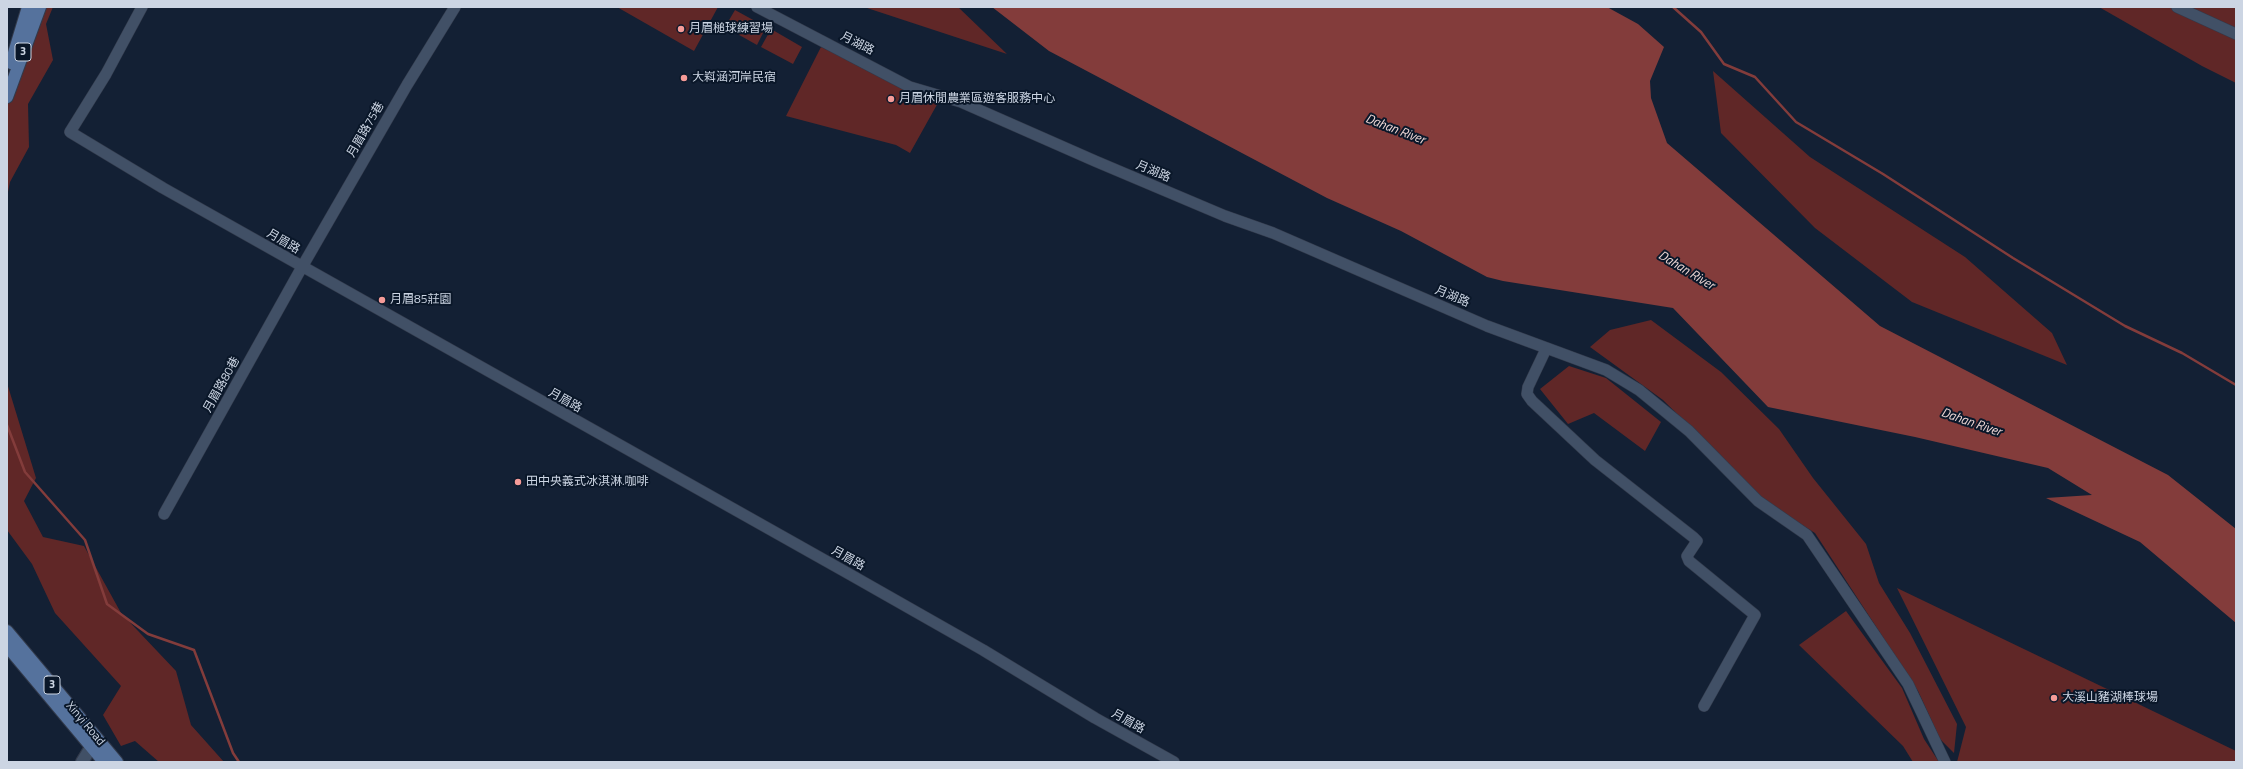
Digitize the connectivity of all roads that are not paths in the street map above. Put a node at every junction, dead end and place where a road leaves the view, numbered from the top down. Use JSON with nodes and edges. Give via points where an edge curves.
{"nodes":[{"id":1,"x":28,"y":7,"type":"edge"},
{"id":2,"x":40,"y":7,"type":"edge"},
{"id":3,"x":142,"y":7,"type":"edge"},
{"id":4,"x":456,"y":7,"type":"edge"},
{"id":5,"x":757,"y":7,"type":"edge"},
{"id":6,"x":2177,"y":7,"type":"edge"},
{"id":7,"x":2236,"y":34,"type":"edge"},
{"id":8,"x":7,"y":78,"type":"edge"},
{"id":9,"x":7,"y":97,"type":"edge"},
{"id":10,"x":302,"y":267,"type":"junction"},
{"id":11,"x":1546,"y":349,"type":"junction"},
{"id":12,"x":164,"y":514,"type":"dead end"},
{"id":13,"x":7,"y":631,"type":"edge"},
{"id":14,"x":7,"y":646,"type":"edge"},
{"id":15,"x":1704,"y":706,"type":"dead end"},
{"id":16,"x":94,"y":742,"type":"junction"},
{"id":17,"x":82,"y":762,"type":"edge"},
{"id":18,"x":104,"y":762,"type":"edge"},
{"id":19,"x":117,"y":762,"type":"edge"},
{"id":20,"x":1174,"y":762,"type":"edge"},
{"id":21,"x":1945,"y":762,"type":"edge"}],
"edges":[{"from":1,"to":8,"type":"main road","number":"3"},
{"from":2,"to":9,"type":"main road","number":"3"},
{"from":3,"to":10,"type":"street","name":"月眉路","via":[[106,74],[70,132],[162,188]]},
{"from":4,"to":10,"type":"street","name":"月眉路75巷"},
{"from":5,"to":11,"type":"street","name":"月湖路","via":[[910,86],[961,102],[1224,216],[1273,233]]},
{"from":6,"to":7,"type":"street"},
{"from":10,"to":12,"type":"street","name":"月眉路80巷"},
{"from":10,"to":20,"type":"street","name":"月眉路","via":[[858,579]]},
{"from":11,"to":15,"type":"street","via":[[1528,387],[1527,394],[1532,401],[1595,460],[1693,537],[1697,541],[1687,556],[1689,561],[1755,615]]},
{"from":11,"to":21,"type":"street","name":"月湖路","via":[[1606,370],[1639,390],[1689,431],[1758,501],[1807,535],[1908,684]]},
{"from":13,"to":16,"type":"main road","name":"Xinyi Road","number":"3"},
{"from":14,"to":16,"type":"main road","name":"Xinyi Road","number":"3"},
{"from":16,"to":17,"type":"street"},
{"from":16,"to":18,"type":"main road","name":"Xinyi Road","number":"3"},
{"from":16,"to":19,"type":"main road","name":"Xinyi Road","number":"3"}]}
